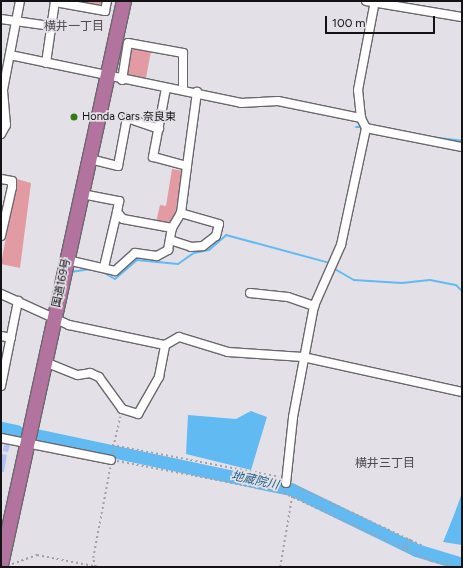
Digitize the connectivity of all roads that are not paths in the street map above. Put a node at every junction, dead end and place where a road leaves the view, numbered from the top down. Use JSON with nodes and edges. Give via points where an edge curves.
{"nodes":[{"id":1,"x":20,"y":1,"type":"edge"},
{"id":2,"x":55,"y":1,"type":"edge"},
{"id":3,"x":107,"y":1,"type":"edge"},
{"id":4,"x":124,"y":1,"type":"edge"},
{"id":5,"x":372,"y":2,"type":"edge"},
{"id":6,"x":462,"y":17,"type":"edge"},
{"id":7,"x":1,"y":19,"type":"edge"},
{"id":8,"x":17,"y":21,"type":"junction"},
{"id":9,"x":50,"y":26,"type":"junction"},
{"id":10,"x":10,"y":55,"type":"junction"},
{"id":11,"x":46,"y":63,"type":"junction"},
{"id":12,"x":107,"y":78,"type":"junction"},
{"id":13,"x":122,"y":80,"type":"junction"},
{"id":14,"x":166,"y":88,"type":"junction"},
{"id":15,"x":183,"y":90,"type":"junction"},
{"id":16,"x":197,"y":92,"type":"junction"},
{"id":17,"x":3,"y":111,"type":"edge"},
{"id":18,"x":361,"y":118,"type":"junction"},
{"id":19,"x":159,"y":128,"type":"junction"},
{"id":20,"x":366,"y":128,"type":"junction"},
{"id":21,"x":1,"y":134,"type":"edge"},
{"id":22,"x":462,"y":147,"type":"edge"},
{"id":23,"x":90,"y":159,"type":"junction"},
{"id":24,"x":187,"y":166,"type":"junction"},
{"id":25,"x":1,"y":179,"type":"edge"},
{"id":26,"x":82,"y":194,"type":"junction"},
{"id":27,"x":116,"y":212,"type":"junction"},
{"id":28,"x":181,"y":213,"type":"junction"},
{"id":29,"x":172,"y":228,"type":"junction"},
{"id":30,"x":1,"y":236,"type":"edge"},
{"id":31,"x":170,"y":240,"type":"junction"},
{"id":32,"x":67,"y":260,"type":"junction"},
{"id":33,"x":104,"y":267,"type":"junction"},
{"id":34,"x":250,"y":293,"type":"dead end"},
{"id":35,"x":1,"y":294,"type":"edge"},
{"id":36,"x":18,"y":301,"type":"junction"},
{"id":37,"x":314,"y":306,"type":"junction"},
{"id":38,"x":55,"y":317,"type":"junction"},
{"id":39,"x":1,"y":336,"type":"edge"},
{"id":40,"x":11,"y":338,"type":"junction"},
{"id":41,"x":165,"y":345,"type":"junction"},
{"id":42,"x":303,"y":357,"type":"junction"},
{"id":43,"x":45,"y":362,"type":"junction"},
{"id":44,"x":2,"y":373,"type":"edge"},
{"id":45,"x":1,"y":386,"type":"edge"},
{"id":46,"x":462,"y":392,"type":"edge"},
{"id":47,"x":2,"y":441,"type":"edge"},
{"id":48,"x":28,"y":443,"type":"junction"},
{"id":49,"x":112,"y":460,"type":"road end"},
{"id":50,"x":285,"y":486,"type":"road end"},
{"id":51,"x":6,"y":524,"type":"edge"},
{"id":52,"x":5,"y":565,"type":"edge"}],
"edges":[{"from":1,"to":8,"type":"street"},
{"from":2,"to":3,"type":"street","via":[[105,11]]},
{"from":2,"to":9,"type":"street"},
{"from":4,"to":12,"type":"highway","name":"国道169号"},
{"from":5,"to":6,"type":"street"},
{"from":5,"to":18,"type":"street","via":[[358,90]]},
{"from":7,"to":8,"type":"street"},
{"from":8,"to":9,"type":"street"},
{"from":8,"to":10,"type":"street"},
{"from":9,"to":11,"type":"street"},
{"from":10,"to":11,"type":"street"},
{"from":10,"to":17,"type":"street","via":[[3,90]]},
{"from":11,"to":12,"type":"street"},
{"from":12,"to":13,"type":"street"},
{"from":12,"to":23,"type":"highway","name":"国道169号"},
{"from":13,"to":14,"type":"street"},
{"from":13,"to":15,"type":"street","via":[[128,43],[183,53]]},
{"from":14,"to":15,"type":"street"},
{"from":14,"to":19,"type":"street"},
{"from":15,"to":16,"type":"street"},
{"from":16,"to":18,"type":"street","via":[[241,103],[278,101]]},
{"from":16,"to":24,"type":"street"},
{"from":17,"to":21,"type":"street","via":[[6,125]]},
{"from":18,"to":20,"type":"street"},
{"from":19,"to":23,"type":"street","via":[[127,118],[118,166]]},
{"from":19,"to":24,"type":"street","via":[[153,157]]},
{"from":20,"to":22,"type":"street"},
{"from":20,"to":37,"type":"street","via":[[341,245]]},
{"from":23,"to":26,"type":"highway","name":"国道169号"},
{"from":24,"to":28,"type":"street"},
{"from":25,"to":30,"type":"street","via":[[12,181],[12,187]]},
{"from":26,"to":27,"type":"street","via":[[119,202]]},
{"from":26,"to":32,"type":"highway","name":"国道169号"},
{"from":27,"to":29,"type":"street","via":[[122,219]]},
{"from":27,"to":33,"type":"street"},
{"from":28,"to":29,"type":"street"},
{"from":28,"to":31,"type":"street","via":[[219,224],[216,236],[203,246],[191,247]]},
{"from":29,"to":31,"type":"street"},
{"from":31,"to":33,"type":"street","via":[[168,250],[157,256],[136,253],[115,271]]},
{"from":32,"to":33,"type":"street"},
{"from":32,"to":38,"type":"highway","name":"国道169号"},
{"from":34,"to":37,"type":"street","via":[[288,297]]},
{"from":35,"to":36,"type":"street"},
{"from":36,"to":38,"type":"street"},
{"from":36,"to":40,"type":"street"},
{"from":37,"to":42,"type":"street"},
{"from":38,"to":41,"type":"street","via":[[69,325]]},
{"from":38,"to":43,"type":"highway","name":"国道169号"},
{"from":39,"to":40,"type":"street"},
{"from":40,"to":44,"type":"street"},
{"from":41,"to":42,"type":"street","via":[[179,337],[228,352]]},
{"from":41,"to":43,"type":"street","via":[[158,377],[138,414],[122,409],[99,377],[90,373],[78,375]]},
{"from":42,"to":46,"type":"street"},
{"from":42,"to":50,"type":"street"},
{"from":43,"to":48,"type":"highway","name":"国道169号"},
{"from":44,"to":45,"type":"street"},
{"from":47,"to":48,"type":"street"},
{"from":48,"to":49,"type":"street"},
{"from":48,"to":51,"type":"highway","name":"国道169号"},
{"from":51,"to":52,"type":"highway","name":"国道169号"}]}
